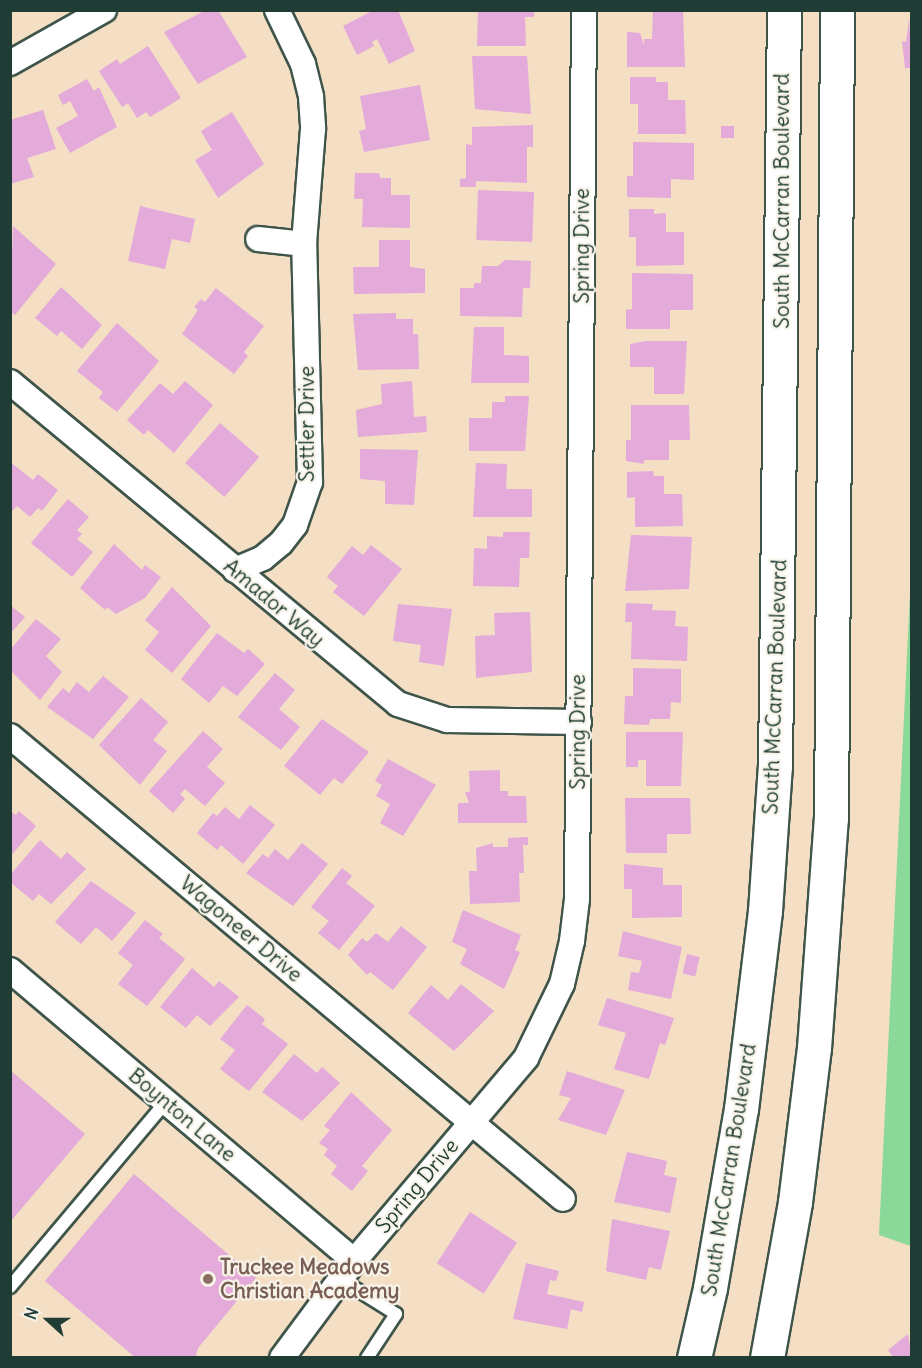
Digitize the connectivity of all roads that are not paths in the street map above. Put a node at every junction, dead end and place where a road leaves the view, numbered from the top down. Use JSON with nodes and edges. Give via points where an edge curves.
{"nodes":[{"id":1,"x":104,"y":10,"type":"edge"},
{"id":2,"x":277,"y":10,"type":"edge"},
{"id":3,"x":584,"y":10,"type":"edge"},
{"id":4,"x":784,"y":10,"type":"edge"},
{"id":5,"x":837,"y":10,"type":"edge"},
{"id":6,"x":10,"y":63,"type":"edge"},
{"id":7,"x":258,"y":239,"type":"dead end"},
{"id":8,"x":304,"y":244,"type":"junction"},
{"id":9,"x":10,"y":381,"type":"edge"},
{"id":10,"x":235,"y":570,"type":"junction"},
{"id":11,"x":579,"y":722,"type":"junction"},
{"id":12,"x":10,"y":736,"type":"edge"},
{"id":13,"x":10,"y":970,"type":"edge"},
{"id":14,"x":166,"y":1102,"type":"junction"},
{"id":15,"x":471,"y":1122,"type":"junction"},
{"id":16,"x":563,"y":1199,"type":"dead end"},
{"id":17,"x":347,"y":1270,"type":"junction"},
{"id":18,"x":10,"y":1287,"type":"edge"},
{"id":19,"x":282,"y":1358,"type":"edge"},
{"id":20,"x":367,"y":1358,"type":"edge"},
{"id":21,"x":694,"y":1358,"type":"edge"},
{"id":22,"x":767,"y":1358,"type":"edge"}],
"edges":[{"from":1,"to":6,"type":"street"},
{"from":2,"to":8,"type":"street","name":"Settler Drive","via":[[303,64],[311,97],[313,129]]},
{"from":3,"to":11,"type":"street","name":"Spring Drive"},
{"from":4,"to":21,"type":"main road","name":"South McCarran Boulevard","via":[[775,766],[765,911],[746,1079],[711,1288]]},
{"from":5,"to":22,"type":"main road","via":[[831,818],[813,1060],[795,1202]]},
{"from":7,"to":8,"type":"street"},
{"from":8,"to":10,"type":"street","name":"Settler Drive","via":[[310,482],[295,525],[281,543],[263,558]]},
{"from":9,"to":10,"type":"street","name":"Amador Way"},
{"from":10,"to":11,"type":"street","name":"Amador Way","via":[[381,692],[421,715],[447,720]]},
{"from":11,"to":15,"type":"street","name":"Spring Drive","via":[[577,899],[573,941],[562,984],[526,1058]]},
{"from":12,"to":15,"type":"street","name":"Wagoneer Drive"},
{"from":13,"to":14,"type":"street","name":"Boynton Lane"},
{"from":14,"to":17,"type":"street","name":"Boynton Lane"},
{"from":14,"to":18,"type":"lane"},
{"from":15,"to":16,"type":"street","name":"Wagoneer Drive"},
{"from":15,"to":17,"type":"street","name":"Spring Drive"},
{"from":17,"to":19,"type":"street","name":"Spring Drive"},
{"from":17,"to":20,"type":"lane","via":[[396,1314]]}]}
